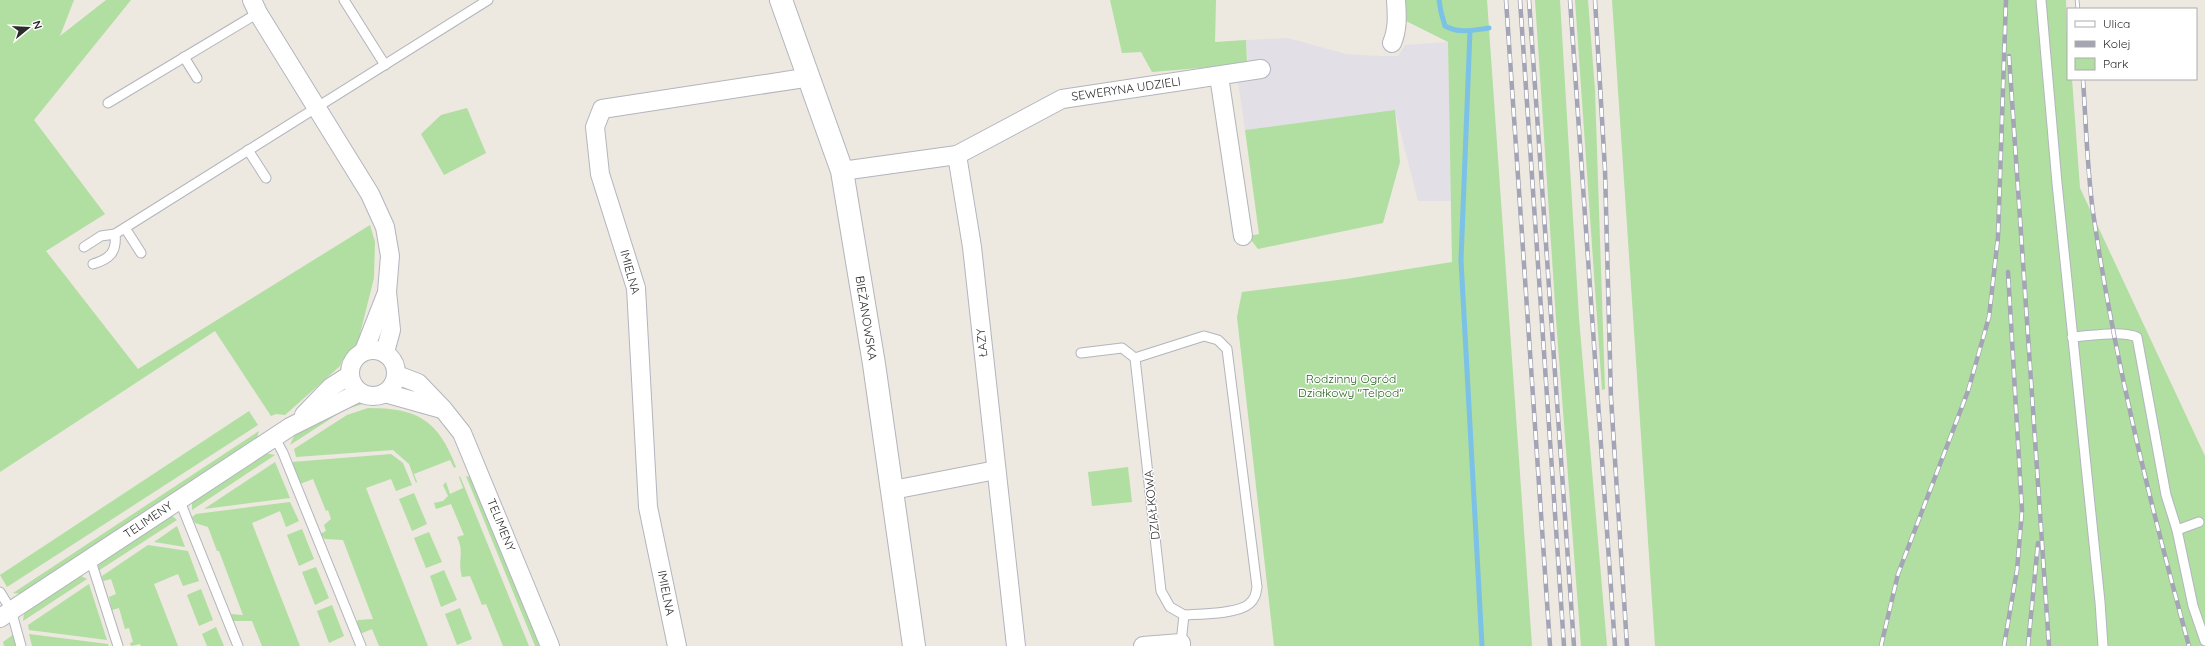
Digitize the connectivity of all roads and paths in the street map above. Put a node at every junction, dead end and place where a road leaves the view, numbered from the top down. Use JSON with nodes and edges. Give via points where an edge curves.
{"nodes":[{"id":1,"x":344,"y":0,"type":"edge"},
{"id":2,"x":488,"y":0,"type":"edge"},
{"id":3,"x":780,"y":0,"type":"edge"},
{"id":4,"x":1396,"y":0,"type":"edge"},
{"id":5,"x":2041,"y":0,"type":"edge"},
{"id":6,"x":255,"y":7,"type":"edge"},
{"id":7,"x":1392,"y":43,"type":"dead end"},
{"id":8,"x":184,"y":57,"type":"junction"},
{"id":9,"x":384,"y":65,"type":"junction"},
{"id":10,"x":1261,"y":69,"type":"dead end"},
{"id":11,"x":809,"y":75,"type":"junction"},
{"id":12,"x":1219,"y":76,"type":"junction"},
{"id":13,"x":197,"y":78,"type":"dead end"},
{"id":14,"x":108,"y":103,"type":"dead end"},
{"id":15,"x":316,"y":108,"type":"junction"},
{"id":16,"x":248,"y":150,"type":"junction"},
{"id":17,"x":957,"y":155,"type":"junction"},
{"id":18,"x":842,"y":171,"type":"junction"},
{"id":19,"x":266,"y":178,"type":"dead end"},
{"id":20,"x":125,"y":228,"type":"junction"},
{"id":21,"x":115,"y":234,"type":"junction"},
{"id":22,"x":1242,"y":236,"type":"dead end"},
{"id":23,"x":84,"y":247,"type":"dead end"},
{"id":24,"x":141,"y":253,"type":"dead end"},
{"id":25,"x":93,"y":264,"type":"dead end"},
{"id":26,"x":387,"y":292,"type":"junction"},
{"id":27,"x":2072,"y":337,"type":"junction"},
{"id":28,"x":364,"y":351,"type":"junction"},
{"id":29,"x":385,"y":352,"type":"junction"},
{"id":30,"x":1082,"y":353,"type":"dead end"},
{"id":31,"x":1135,"y":358,"type":"junction"},
{"id":32,"x":350,"y":375,"type":"junction"},
{"id":33,"x":397,"y":375,"type":"junction"},
{"id":34,"x":360,"y":392,"type":"junction"},
{"id":35,"x":386,"y":393,"type":"junction"},
{"id":36,"x":443,"y":409,"type":"junction"},
{"id":37,"x":296,"y":423,"type":"junction"},
{"id":38,"x":275,"y":438,"type":"junction"},
{"id":39,"x":996,"y":470,"type":"junction"},
{"id":40,"x":893,"y":490,"type":"junction"},
{"id":41,"x":179,"y":499,"type":"junction"},
{"id":42,"x":2200,"y":522,"type":"dead end"},
{"id":43,"x":2177,"y":530,"type":"junction"},
{"id":44,"x":90,"y":558,"type":"junction"},
{"id":45,"x":0,"y":592,"type":"edge"},
{"id":46,"x":5,"y":614,"type":"edge"},
{"id":47,"x":1184,"y":615,"type":"junction"},
{"id":48,"x":2205,"y":641,"type":"edge"},
{"id":49,"x":1181,"y":644,"type":"edge"},
{"id":50,"x":21,"y":646,"type":"edge"},
{"id":51,"x":118,"y":646,"type":"edge"},
{"id":52,"x":238,"y":646,"type":"edge"},
{"id":53,"x":361,"y":646,"type":"edge"},
{"id":54,"x":550,"y":646,"type":"edge"},
{"id":55,"x":677,"y":646,"type":"edge"},
{"id":56,"x":914,"y":646,"type":"edge"},
{"id":57,"x":1016,"y":646,"type":"edge"},
{"id":58,"x":1142,"y":646,"type":"edge"},
{"id":59,"x":2103,"y":646,"type":"edge"}],
"edges":[{"from":1,"to":9,"type":"lane"},
{"from":2,"to":9,"type":"lane"},
{"from":3,"to":11,"type":"street","name":"BIEŻANOWSKA"},
{"from":4,"to":7,"type":"street","via":[[1396,34]]},
{"from":5,"to":27,"type":"lane"},
{"from":6,"to":8,"type":"lane"},
{"from":6,"to":15,"type":"street"},
{"from":8,"to":13,"type":"lane"},
{"from":8,"to":14,"type":"lane"},
{"from":9,"to":15,"type":"lane"},
{"from":10,"to":12,"type":"street","name":"SEWERYNA UDZIELI"},
{"from":11,"to":18,"type":"street","name":"BIEŻANOWSKA"},
{"from":11,"to":55,"type":"street","name":"IMIELNA","via":[[798,79],[602,110],[595,127],[600,174],[636,288],[648,507]]},
{"from":12,"to":17,"type":"street","name":"SEWERYNA UDZIELI","via":[[1062,98]]},
{"from":12,"to":22,"type":"street"},
{"from":15,"to":16,"type":"lane"},
{"from":15,"to":26,"type":"street","via":[[370,194],[385,227],[390,256]]},
{"from":16,"to":19,"type":"lane"},
{"from":16,"to":20,"type":"lane"},
{"from":17,"to":18,"type":"street"},
{"from":17,"to":39,"type":"street","name":"ŁAZY","via":[[972,247]]},
{"from":18,"to":40,"type":"street","name":"BIEŻANOWSKA"},
{"from":20,"to":21,"type":"lane"},
{"from":20,"to":24,"type":"lane"},
{"from":21,"to":23,"type":"lane","via":[[101,236]]},
{"from":21,"to":25,"type":"lane","via":[[112,255]]},
{"from":26,"to":28,"type":"street"},
{"from":26,"to":29,"type":"street","via":[[391,330]]},
{"from":27,"to":43,"type":"lane","via":[[2127,332],[2137,337],[2166,495]]},
{"from":27,"to":59,"type":"lane"},
{"from":28,"to":29,"type":"street","via":[[375,349]]},
{"from":28,"to":32,"type":"street","via":[[354,361]]},
{"from":29,"to":33,"type":"street","via":[[392,358]]},
{"from":30,"to":31,"type":"lane","via":[[1122,348]]},
{"from":31,"to":47,"type":"lane","name":"DZIAŁKOWA","via":[[1161,591],[1170,607]]},
{"from":31,"to":47,"type":"lane","via":[[1204,336],[1218,340],[1227,349],[1229,358],[1257,587],[1255,598],[1240,609]]},
{"from":32,"to":34,"type":"street"},
{"from":32,"to":37,"type":"street","name":"TELIMENY","via":[[331,387]]},
{"from":33,"to":35,"type":"street"},
{"from":33,"to":36,"type":"street","name":"TELIMENY","via":[[418,384]]},
{"from":34,"to":35,"type":"street","via":[[377,396]]},
{"from":34,"to":37,"type":"street","name":"TELIMENY"},
{"from":35,"to":36,"type":"street"},
{"from":36,"to":54,"type":"street","name":"TELIMENY","via":[[462,433],[476,463]]},
{"from":37,"to":38,"type":"street","name":"TELIMENY"},
{"from":38,"to":41,"type":"street","name":"TELIMENY"},
{"from":38,"to":53,"type":"lane"},
{"from":39,"to":40,"type":"street"},
{"from":39,"to":57,"type":"street","name":"ŁAZY"},
{"from":40,"to":56,"type":"street","name":"BIEŻANOWSKA"},
{"from":41,"to":44,"type":"street","name":"TELIMENY"},
{"from":41,"to":52,"type":"lane"},
{"from":42,"to":43,"type":"lane"},
{"from":43,"to":48,"type":"lane","via":[[2193,606]]},
{"from":44,"to":46,"type":"street","name":"TELIMENY"},
{"from":44,"to":51,"type":"lane"},
{"from":45,"to":46,"type":"lane"},
{"from":46,"to":50,"type":"lane"},
{"from":47,"to":49,"type":"lane"},
{"from":49,"to":58,"type":"street"}]}
